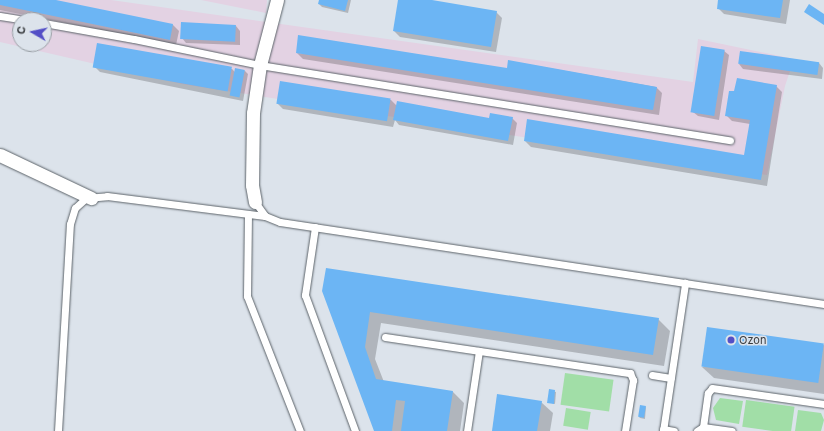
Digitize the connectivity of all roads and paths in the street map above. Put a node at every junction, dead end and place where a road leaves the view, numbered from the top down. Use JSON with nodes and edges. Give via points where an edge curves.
{"nodes":[{"id":1,"x":277,"y":0,"type":"edge"},
{"id":2,"x":0,"y":16,"type":"edge"},
{"id":3,"x":12,"y":18,"type":"edge"},
{"id":4,"x":52,"y":24,"type":"edge"},
{"id":5,"x":260,"y":65,"type":"junction"},
{"id":6,"x":730,"y":140,"type":"dead end"},
{"id":7,"x":0,"y":155,"type":"edge"},
{"id":8,"x":90,"y":198,"type":"junction"},
{"id":9,"x":255,"y":202,"type":"joint"},
{"id":10,"x":248,"y":214,"type":"junction"},
{"id":11,"x":265,"y":216,"type":"junction"},
{"id":12,"x":315,"y":227,"type":"junction"},
{"id":13,"x":685,"y":283,"type":"junction"},
{"id":14,"x":824,"y":304,"type":"edge"},
{"id":15,"x":385,"y":337,"type":"dead end"},
{"id":16,"x":479,"y":351,"type":"junction"},
{"id":17,"x":652,"y":375,"type":"dead end"},
{"id":18,"x":671,"y":378,"type":"junction"},
{"id":19,"x":824,"y":404,"type":"edge"},
{"id":20,"x":700,"y":429,"type":"edge"},
{"id":21,"x":663,"y":430,"type":"edge"},
{"id":22,"x":58,"y":431,"type":"edge"},
{"id":23,"x":300,"y":431,"type":"edge"},
{"id":24,"x":355,"y":431,"type":"edge"},
{"id":25,"x":467,"y":431,"type":"edge"},
{"id":26,"x":626,"y":431,"type":"edge"},
{"id":27,"x":674,"y":431,"type":"edge"},
{"id":28,"x":732,"y":431,"type":"edge"}],
"edges":[{"from":1,"to":5,"type":"street"},
{"from":2,"to":3,"type":"lane"},
{"from":4,"to":5,"type":"lane"},
{"from":5,"to":6,"type":"lane"},
{"from":5,"to":9,"type":"street","via":[[253,114],[252,185]]},
{"from":7,"to":8,"type":"street"},
{"from":8,"to":10,"type":"lane","via":[[107,196]]},
{"from":8,"to":22,"type":"lane","via":[[74,208],[70,224]]},
{"from":9,"to":11,"type":"lane"},
{"from":10,"to":11,"type":"lane"},
{"from":10,"to":23,"type":"lane","via":[[247,296]]},
{"from":11,"to":12,"type":"lane","via":[[280,222]]},
{"from":12,"to":13,"type":"lane"},
{"from":12,"to":24,"type":"lane","via":[[306,295]]},
{"from":13,"to":14,"type":"lane"},
{"from":13,"to":18,"type":"lane"},
{"from":15,"to":16,"type":"lane"},
{"from":16,"to":25,"type":"lane"},
{"from":16,"to":26,"type":"lane","via":[[630,374],[633,380]]},
{"from":17,"to":18,"type":"lane"},
{"from":18,"to":21,"type":"lane"},
{"from":19,"to":20,"type":"lane","via":[[712,388],[708,393]]},
{"from":20,"to":28,"type":"lane"},
{"from":21,"to":27,"type":"lane"}]}
